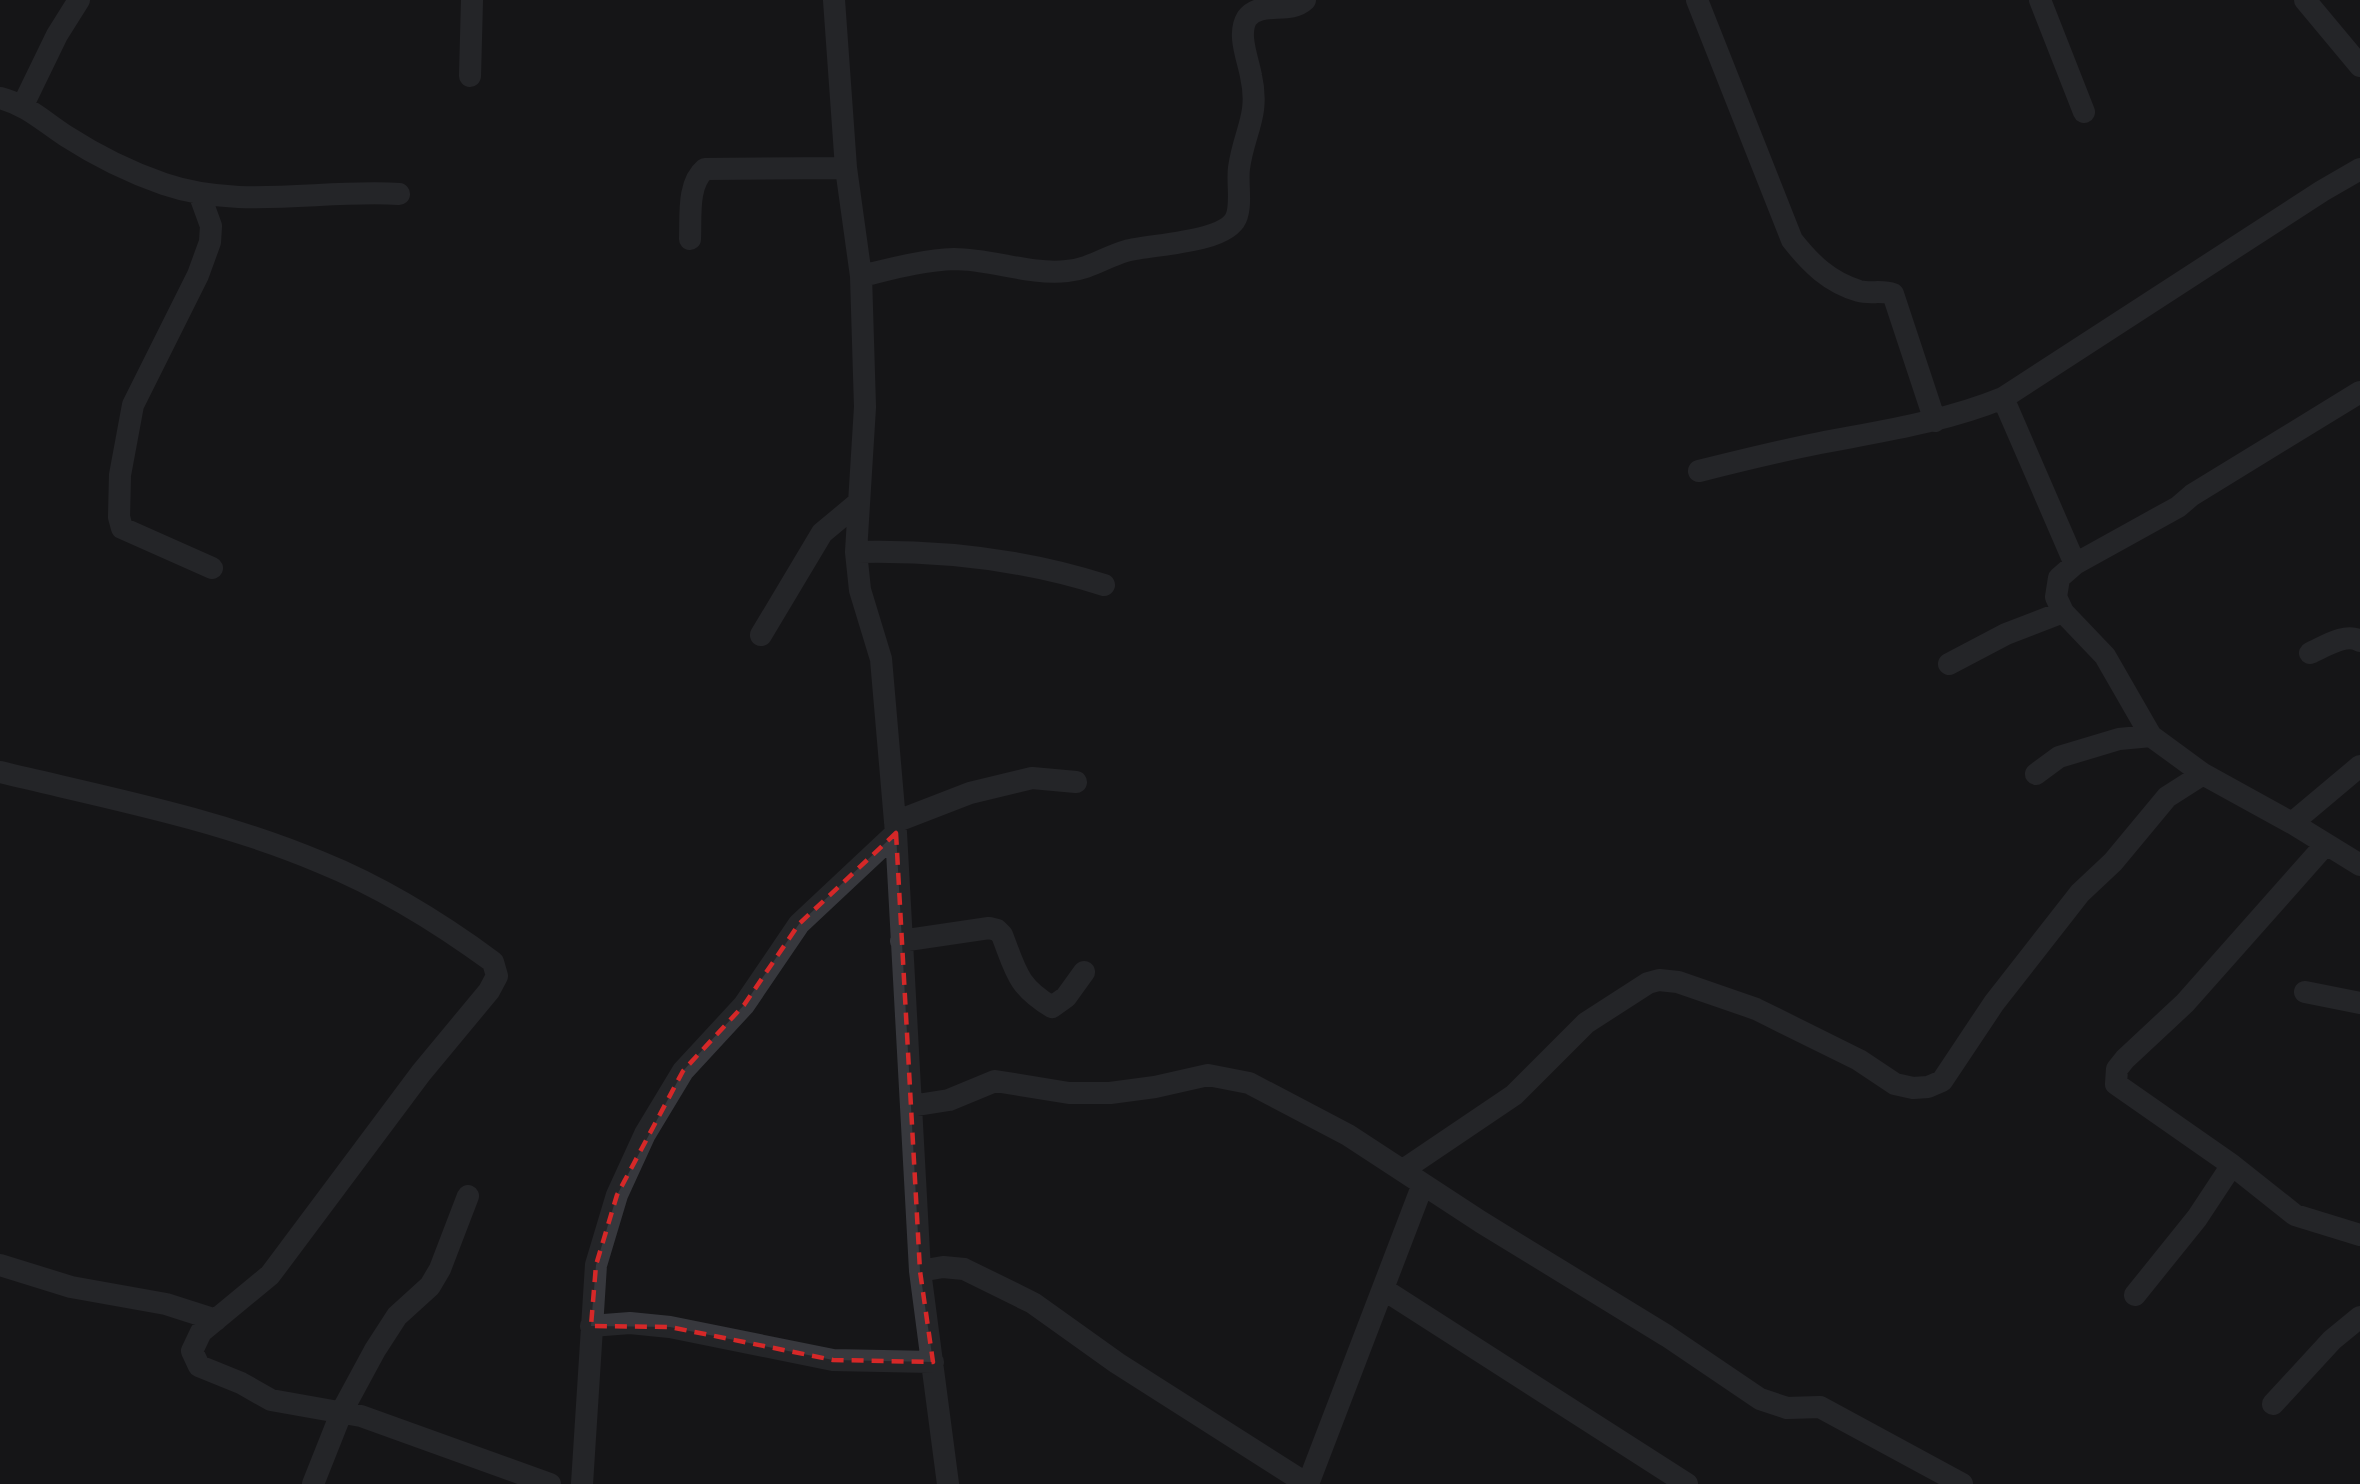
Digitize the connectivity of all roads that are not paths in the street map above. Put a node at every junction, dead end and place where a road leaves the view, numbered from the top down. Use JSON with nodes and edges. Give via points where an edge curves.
{"nodes":[{"id":1,"x":79,"y":0,"type":"edge"},
{"id":2,"x":472,"y":0,"type":"edge"},
{"id":3,"x":834,"y":0,"type":"edge"},
{"id":4,"x":1305,"y":0,"type":"edge"},
{"id":5,"x":1697,"y":0,"type":"edge"},
{"id":6,"x":2040,"y":0,"type":"edge"},
{"id":7,"x":2305,"y":0,"type":"edge"},
{"id":8,"x":2360,"y":66,"type":"edge"},
{"id":9,"x":470,"y":76,"type":"dead end"},
{"id":10,"x":0,"y":98,"type":"edge"},
{"id":11,"x":24,"y":105,"type":"junction"},
{"id":12,"x":2084,"y":112,"type":"dead end"},
{"id":13,"x":846,"y":168,"type":"junction"},
{"id":14,"x":2360,"y":169,"type":"edge"},
{"id":15,"x":199,"y":193,"type":"junction"},
{"id":16,"x":399,"y":194,"type":"dead end"},
{"id":17,"x":690,"y":239,"type":"dead end"},
{"id":18,"x":861,"y":276,"type":"junction"},
{"id":19,"x":2360,"y":392,"type":"edge"},
{"id":20,"x":2003,"y":398,"type":"junction"},
{"id":21,"x":1935,"y":421,"type":"junction"},
{"id":22,"x":1699,"y":471,"type":"dead end"},
{"id":23,"x":858,"y":503,"type":"junction"},
{"id":24,"x":856,"y":552,"type":"junction"},
{"id":25,"x":2075,"y":564,"type":"junction"},
{"id":26,"x":212,"y":568,"type":"dead end"},
{"id":27,"x":1104,"y":585,"type":"dead end"},
{"id":28,"x":2063,"y":612,"type":"junction"},
{"id":29,"x":760,"y":635,"type":"dead end"},
{"id":30,"x":2360,"y":641,"type":"edge"},
{"id":31,"x":2310,"y":653,"type":"dead end"},
{"id":32,"x":1949,"y":664,"type":"dead end"},
{"id":33,"x":2151,"y":736,"type":"junction"},
{"id":34,"x":2360,"y":766,"type":"edge"},
{"id":35,"x":0,"y":772,"type":"edge"},
{"id":36,"x":2036,"y":774,"type":"dead end"},
{"id":37,"x":2203,"y":774,"type":"junction"},
{"id":38,"x":1076,"y":782,"type":"dead end"},
{"id":39,"x":2292,"y":823,"type":"junction"},
{"id":40,"x":895,"y":827,"type":"junction"},
{"id":41,"x":2326,"y":844,"type":"junction"},
{"id":42,"x":2360,"y":865,"type":"edge"},
{"id":43,"x":901,"y":941,"type":"junction"},
{"id":44,"x":1083,"y":972,"type":"dead end"},
{"id":45,"x":2305,"y":992,"type":"dead end"},
{"id":46,"x":2360,"y":1003,"type":"edge"},
{"id":47,"x":911,"y":1106,"type":"junction"},
{"id":48,"x":2232,"y":1165,"type":"junction"},
{"id":49,"x":1403,"y":1170,"type":"junction"},
{"id":50,"x":1423,"y":1184,"type":"junction"},
{"id":51,"x":468,"y":1196,"type":"dead end"},
{"id":52,"x":2360,"y":1234,"type":"edge"},
{"id":53,"x":0,"y":1265,"type":"edge"},
{"id":54,"x":921,"y":1271,"type":"junction"},
{"id":55,"x":1383,"y":1289,"type":"junction"},
{"id":56,"x":2135,"y":1295,"type":"dead end"},
{"id":57,"x":2360,"y":1317,"type":"edge"},
{"id":58,"x":216,"y":1320,"type":"junction"},
{"id":59,"x":591,"y":1326,"type":"junction"},
{"id":60,"x":933,"y":1362,"type":"junction"},
{"id":61,"x":2273,"y":1404,"type":"dead end"},
{"id":62,"x":342,"y":1411,"type":"junction"},
{"id":63,"x":313,"y":1484,"type":"edge"},
{"id":64,"x":550,"y":1484,"type":"edge"},
{"id":65,"x":582,"y":1484,"type":"edge"},
{"id":66,"x":948,"y":1484,"type":"edge"},
{"id":67,"x":1307,"y":1484,"type":"edge"},
{"id":68,"x":1687,"y":1484,"type":"edge"},
{"id":69,"x":1962,"y":1484,"type":"edge"}],
"edges":[{"from":1,"to":11,"type":"street","via":[[57,35]]},
{"from":2,"to":9,"type":"street"},
{"from":3,"to":13,"type":"street"},
{"from":4,"to":18,"type":"street","via":[[1292,7],[1266,7],[1246,19],[1244,41],[1255,95],[1254,113],[1239,166],[1236,218],[1227,229],[1211,236],[1124,251],[1087,268],[1065,272],[953,259]]},
{"from":5,"to":21,"type":"street","via":[[1792,240],[1812,265],[1830,279],[1861,292],[1893,294]]},
{"from":6,"to":12,"type":"street"},
{"from":7,"to":8,"type":"street"},
{"from":10,"to":11,"type":"street"},
{"from":11,"to":15,"type":"street","via":[[117,165]]},
{"from":13,"to":17,"type":"street","via":[[705,169],[697,175],[694,186]]},
{"from":13,"to":18,"type":"street"},
{"from":14,"to":20,"type":"street"},
{"from":15,"to":16,"type":"street","via":[[258,198],[357,192]]},
{"from":15,"to":26,"type":"street","via":[[211,226],[210,242],[198,275],[133,405],[120,475],[119,517],[122,528]]},
{"from":18,"to":23,"type":"street","via":[[865,407]]},
{"from":19,"to":25,"type":"street","via":[[2178,507]]},
{"from":20,"to":21,"type":"street"},
{"from":20,"to":25,"type":"street"},
{"from":21,"to":22,"type":"street","via":[[1797,447]]},
{"from":23,"to":24,"type":"street"},
{"from":23,"to":29,"type":"street","via":[[822,533]]},
{"from":24,"to":27,"type":"street","via":[[992,558]]},
{"from":24,"to":40,"type":"street","via":[[860,590],[881,659]]},
{"from":25,"to":28,"type":"street","via":[[2059,578],[2056,588]]},
{"from":28,"to":32,"type":"street","via":[[2006,634]]},
{"from":28,"to":33,"type":"street","via":[[2105,656]]},
{"from":30,"to":31,"type":"street","via":[[2344,639]]},
{"from":33,"to":36,"type":"street","via":[[2119,739],[2059,757]]},
{"from":33,"to":37,"type":"street"},
{"from":34,"to":39,"type":"street"},
{"from":35,"to":58,"type":"street","via":[[217,826],[322,862],[411,907],[485,956],[496,968],[496,982],[421,1073],[270,1275]]},
{"from":37,"to":39,"type":"street"},
{"from":37,"to":49,"type":"street","via":[[2167,797],[2113,862],[2080,893],[1994,1003],[1942,1081],[1913,1088],[1895,1084],[1859,1060],[1756,1009],[1678,982],[1659,980],[1586,1023],[1514,1095]]},
{"from":38,"to":40,"type":"street","via":[[1032,778],[970,793]]},
{"from":39,"to":41,"type":"street"},
{"from":40,"to":43,"type":"street"},
{"from":40,"to":59,"type":"street","via":[[799,924],[744,1005],[683,1071],[645,1134],[617,1195],[596,1265]]},
{"from":41,"to":42,"type":"street"},
{"from":41,"to":48,"type":"street","via":[[2185,1003],[2117,1069],[2116,1084]]},
{"from":43,"to":44,"type":"street","via":[[997,930],[1020,982],[1052,1007],[1065,997]]},
{"from":43,"to":47,"type":"street"},
{"from":45,"to":46,"type":"street"},
{"from":47,"to":49,"type":"street","via":[[949,1100],[995,1081],[1069,1093],[1110,1093],[1208,1075],[1249,1083],[1348,1135]]},
{"from":47,"to":54,"type":"street"},
{"from":48,"to":52,"type":"street","via":[[2295,1215]]},
{"from":48,"to":56,"type":"street","via":[[2197,1218]]},
{"from":49,"to":50,"type":"street"},
{"from":50,"to":55,"type":"street"},
{"from":50,"to":69,"type":"street","via":[[1667,1336],[1760,1399],[1787,1408],[1820,1407]]},
{"from":51,"to":62,"type":"street","via":[[440,1269],[430,1286],[397,1316]]},
{"from":53,"to":58,"type":"street","via":[[71,1287],[166,1304]]},
{"from":54,"to":60,"type":"street"},
{"from":54,"to":67,"type":"street","via":[[943,1266],[964,1269],[1033,1303],[1117,1363]]},
{"from":55,"to":67,"type":"street"},
{"from":55,"to":68,"type":"street"},
{"from":57,"to":61,"type":"street","via":[[2332,1340]]},
{"from":58,"to":62,"type":"street","via":[[193,1344],[193,1357],[199,1366],[271,1400],[308,1409]]},
{"from":59,"to":60,"type":"street","via":[[630,1323],[670,1327],[832,1360]]},
{"from":59,"to":65,"type":"street"},
{"from":60,"to":66,"type":"street"},
{"from":62,"to":63,"type":"street"},
{"from":62,"to":64,"type":"street"}]}
